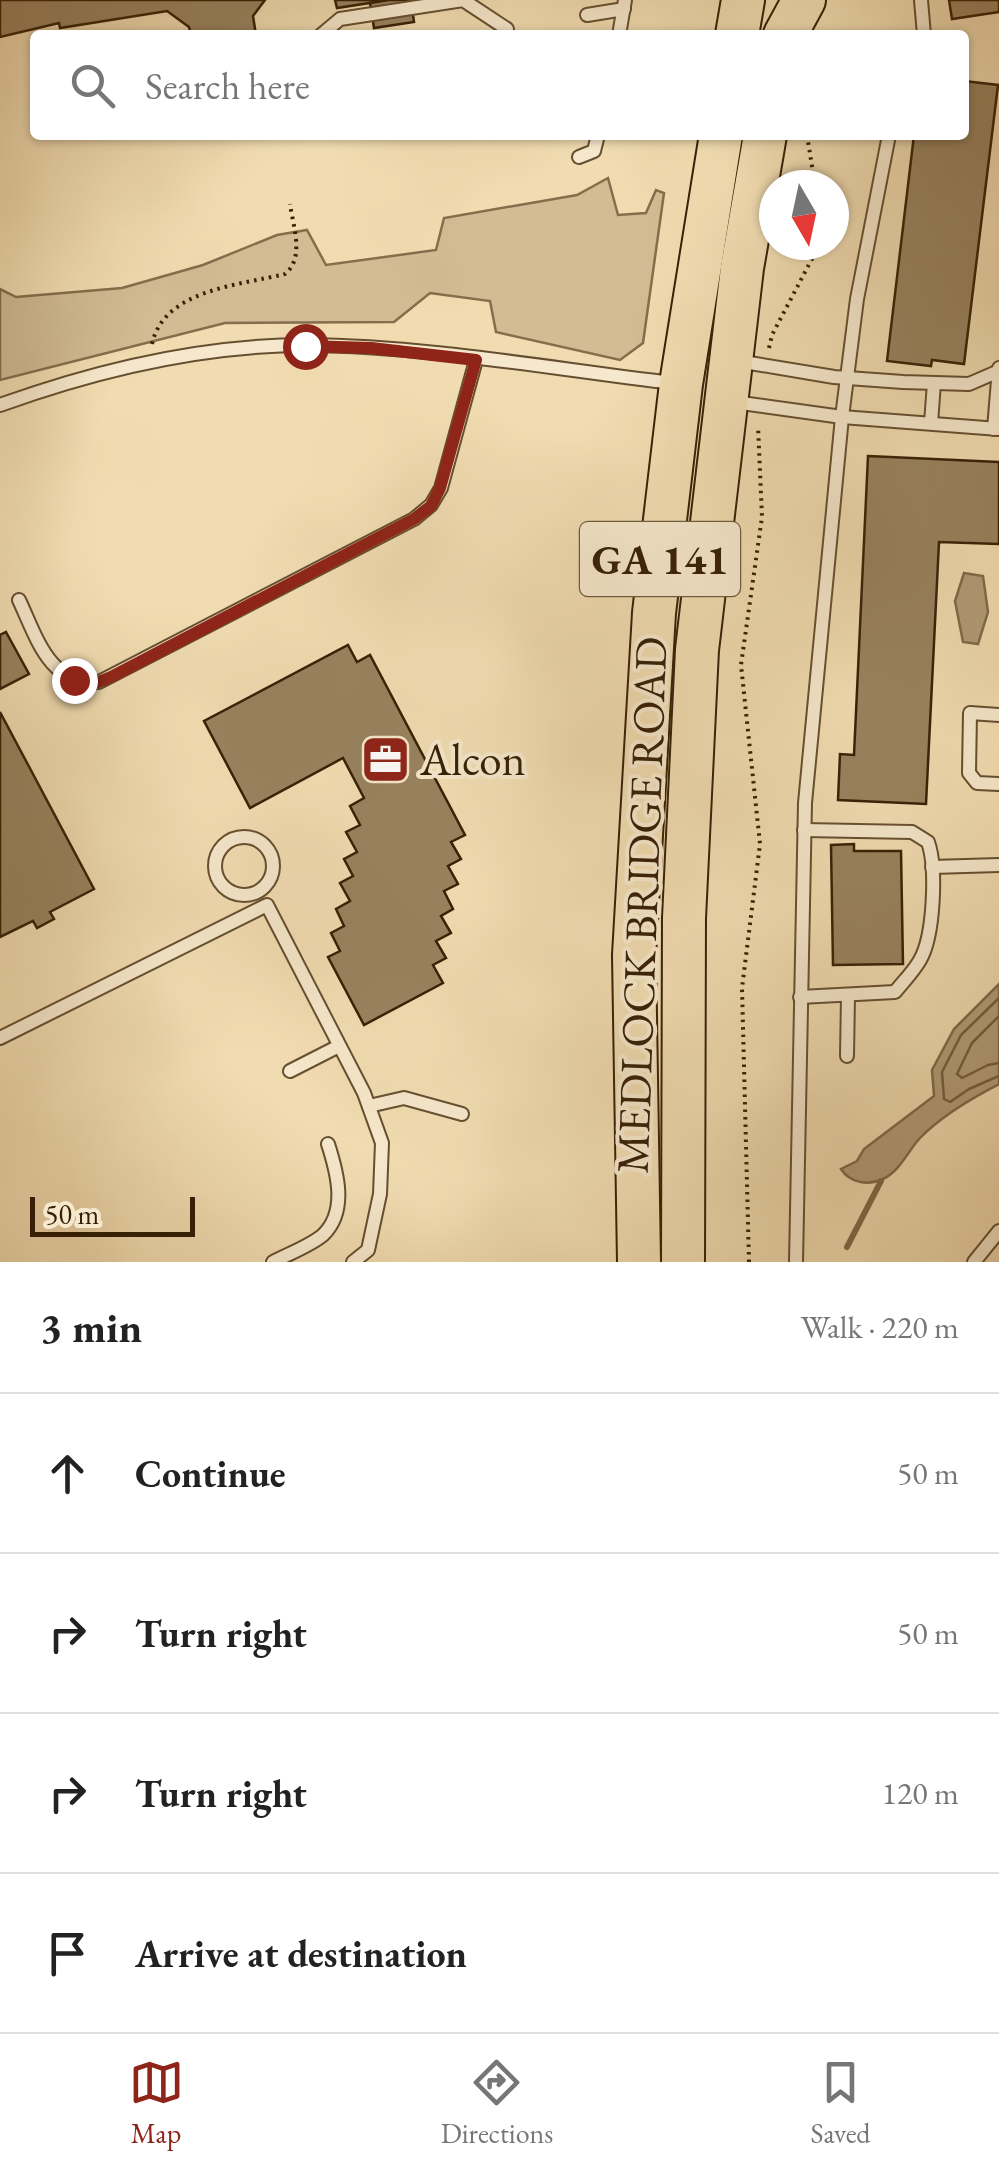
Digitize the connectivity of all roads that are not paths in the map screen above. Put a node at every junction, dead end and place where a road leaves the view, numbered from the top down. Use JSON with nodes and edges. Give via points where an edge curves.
{"nodes":[{"id":1,"x":791,"y":0,"type":"edge"},
{"id":2,"x":804,"y":0,"type":"edge"},
{"id":3,"x":921,"y":0,"type":"edge"},
{"id":4,"x":624,"y":4,"type":"edge"},
{"id":5,"x":587,"y":15,"type":"dead end"},
{"id":6,"x":507,"y":28,"type":"dead end"},
{"id":7,"x":327,"y":30,"type":"edge"},
{"id":8,"x":620,"y":30,"type":"edge"},
{"id":9,"x":785,"y":30,"type":"edge"},
{"id":10,"x":787,"y":30,"type":"edge"},
{"id":11,"x":924,"y":30,"type":"edge"},
{"id":12,"x":597,"y":140,"type":"edge"},
{"id":13,"x":720,"y":140,"type":"edge"},
{"id":14,"x":764,"y":140,"type":"edge"},
{"id":15,"x":888,"y":140,"type":"edge"},
{"id":16,"x":579,"y":157,"type":"dead end"},
{"id":17,"x":476,"y":360,"type":"junction"},
{"id":18,"x":748,"y":363,"type":"junction"},
{"id":19,"x":999,"y":370,"type":"edge"},
{"id":20,"x":848,"y":378,"type":"junction"},
{"id":21,"x":934,"y":383,"type":"junction"},
{"id":22,"x":680,"y":384,"type":"junction"},
{"id":23,"x":742,"y":403,"type":"junction"},
{"id":24,"x":0,"y":405,"type":"edge"},
{"id":25,"x":842,"y":417,"type":"junction"},
{"id":26,"x":931,"y":423,"type":"junction"},
{"id":27,"x":996,"y":429,"type":"edge"},
{"id":28,"x":19,"y":600,"type":"dead end"},
{"id":29,"x":999,"y":715,"type":"edge"},
{"id":30,"x":999,"y":784,"type":"edge"},
{"id":31,"x":804,"y":830,"type":"junction"},
{"id":32,"x":999,"y":864,"type":"edge"},
{"id":33,"x":932,"y":867,"type":"junction"},
{"id":34,"x":260,"y":890,"type":"junction"},
{"id":35,"x":267,"y":905,"type":"junction"},
{"id":36,"x":848,"y":996,"type":"junction"},
{"id":37,"x":800,"y":997,"type":"junction"},
{"id":38,"x":0,"y":1038,"type":"edge"},
{"id":39,"x":340,"y":1046,"type":"junction"},
{"id":40,"x":847,"y":1056,"type":"dead end"},
{"id":41,"x":290,"y":1072,"type":"dead end"},
{"id":42,"x":369,"y":1106,"type":"junction"},
{"id":43,"x":462,"y":1114,"type":"dead end"},
{"id":44,"x":328,"y":1144,"type":"dead end"},
{"id":45,"x":999,"y":1231,"type":"edge"},
{"id":46,"x":273,"y":1262,"type":"edge"},
{"id":47,"x":353,"y":1262,"type":"edge"},
{"id":48,"x":640,"y":1262,"type":"edge"},
{"id":49,"x":683,"y":1262,"type":"edge"},
{"id":50,"x":796,"y":1262,"type":"edge"},
{"id":51,"x":974,"y":1262,"type":"edge"}],
"edges":[{"from":1,"to":9,"type":"highway"},
{"from":2,"to":10,"type":"highway"},
{"from":3,"to":11,"type":"lane"},
{"from":4,"to":5,"type":"lane"},
{"from":4,"to":8,"type":"lane"},
{"from":6,"to":7,"type":"lane","via":[[463,0],[340,18]]},
{"from":12,"to":16,"type":"lane","via":[[594,151]]},
{"from":13,"to":22,"type":"highway","name":"MEDLOCK BRIDGE ROAD","number":"GA 141"},
{"from":14,"to":18,"type":"highway","name":"MEDLOCK BRIDGE ROAD","number":"GA 141","via":[[742,268]]},
{"from":15,"to":20,"type":"lane"},
{"from":17,"to":22,"type":"lane"},
{"from":17,"to":24,"type":"lane","via":[[371,348],[233,350],[106,372]]},
{"from":17,"to":28,"type":"lane","via":[[436,498],[424,513],[388,533],[99,682],[56,670]]},
{"from":18,"to":20,"type":"lane"},
{"from":18,"to":23,"type":"highway","name":"MEDLOCK BRIDGE ROAD","number":"GA 141"},
{"from":19,"to":21,"type":"lane","via":[[970,384]]},
{"from":19,"to":27,"type":"lane"},
{"from":20,"to":21,"type":"lane"},
{"from":20,"to":25,"type":"lane"},
{"from":21,"to":26,"type":"lane"},
{"from":22,"to":48,"type":"highway","name":"MEDLOCK BRIDGE ROAD","number":"GA 141","via":[[654,613],[634,955]]},
{"from":23,"to":25,"type":"lane"},
{"from":23,"to":49,"type":"highway","name":"MEDLOCK BRIDGE ROAD","number":"GA 141","via":[[696,669],[684,918]]},
{"from":25,"to":26,"type":"lane"},
{"from":25,"to":31,"type":"lane"},
{"from":26,"to":27,"type":"lane"},
{"from":29,"to":30,"type":"lane","via":[[970,712],[969,772],[977,783]]},
{"from":31,"to":33,"type":"lane","via":[[912,832],[928,842]]},
{"from":31,"to":37,"type":"lane"},
{"from":32,"to":33,"type":"lane"},
{"from":33,"to":36,"type":"lane","via":[[922,958],[895,992]]},
{"from":34,"to":34,"type":"lane","via":[[272,875],[272,856],[260,841],[231,840],[215,863],[218,881],[233,894]]},
{"from":34,"to":35,"type":"lane"},
{"from":35,"to":38,"type":"lane"},
{"from":35,"to":39,"type":"lane"},
{"from":36,"to":37,"type":"lane"},
{"from":36,"to":40,"type":"lane"},
{"from":37,"to":50,"type":"lane"},
{"from":39,"to":41,"type":"lane"},
{"from":39,"to":42,"type":"lane"},
{"from":42,"to":43,"type":"lane","via":[[404,1098]]},
{"from":42,"to":47,"type":"lane","via":[[382,1142],[380,1194],[368,1250]]},
{"from":44,"to":46,"type":"lane","via":[[339,1206],[324,1234]]},
{"from":45,"to":51,"type":"lane"}]}
